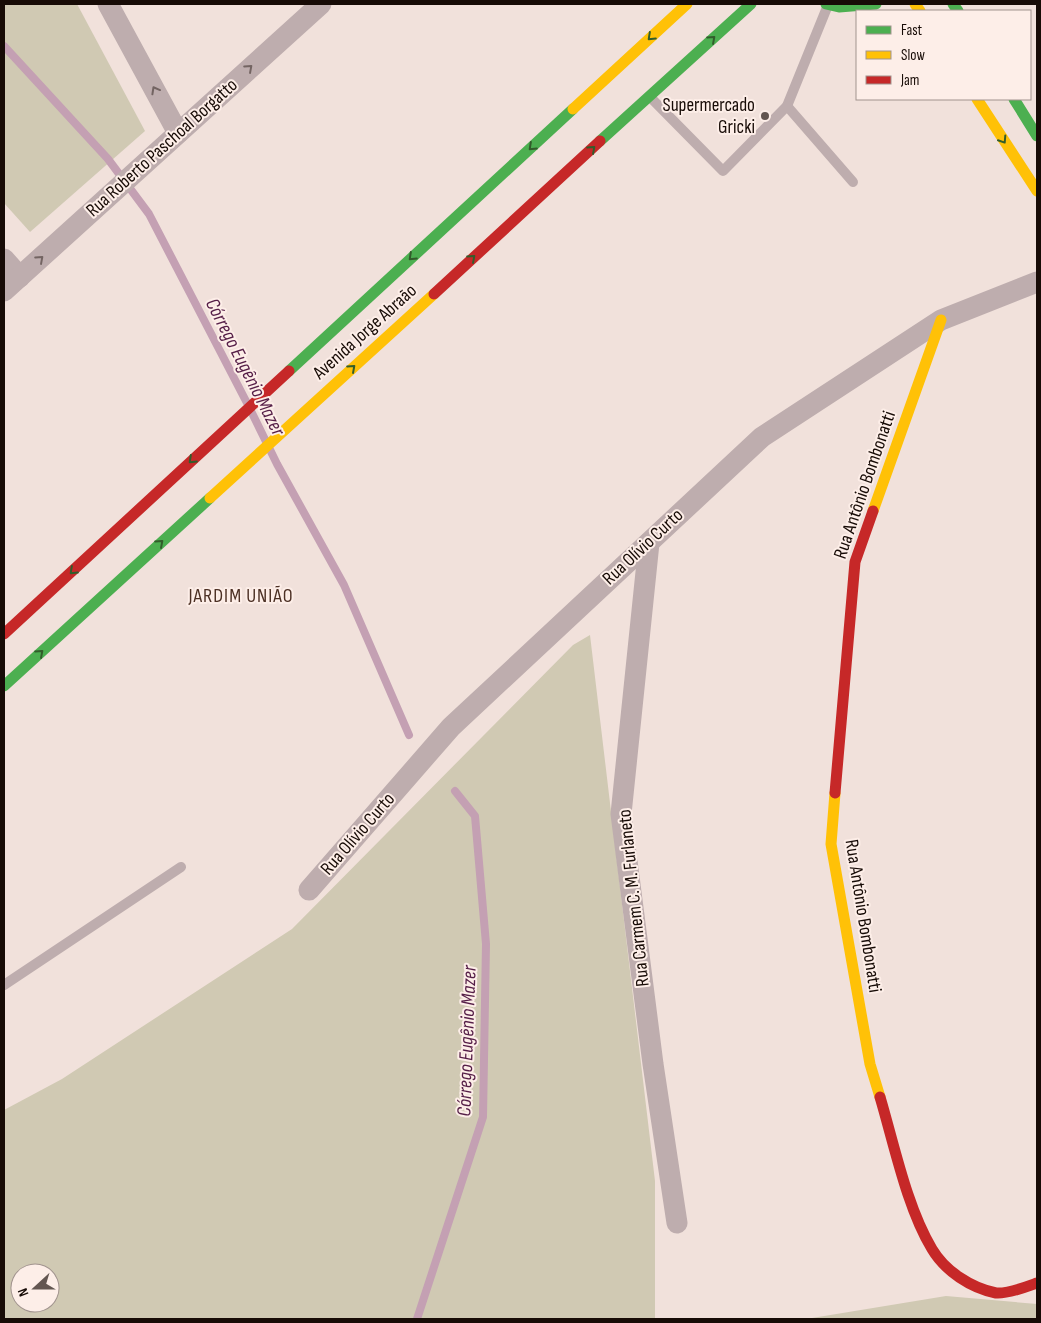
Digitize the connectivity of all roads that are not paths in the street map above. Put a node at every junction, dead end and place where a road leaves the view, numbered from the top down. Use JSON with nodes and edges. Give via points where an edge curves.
{"nodes":[{"id":1,"x":108,"y":4,"type":"edge"},
{"id":2,"x":321,"y":4,"type":"edge"},
{"id":3,"x":687,"y":4,"type":"edge"},
{"id":4,"x":751,"y":4,"type":"edge"},
{"id":5,"x":827,"y":4,"type":"edge"},
{"id":6,"x":876,"y":4,"type":"edge"},
{"id":7,"x":650,"y":96,"type":"junction"},
{"id":8,"x":978,"y":100,"type":"edge"},
{"id":9,"x":1015,"y":100,"type":"edge"},
{"id":10,"x":787,"y":106,"type":"junction"},
{"id":11,"x":178,"y":133,"type":"junction"},
{"id":12,"x":1037,"y":136,"type":"edge"},
{"id":13,"x":853,"y":182,"type":"dead end"},
{"id":14,"x":1037,"y":191,"type":"edge"},
{"id":15,"x":4,"y":259,"type":"edge"},
{"id":16,"x":20,"y":277,"type":"junction"},
{"id":17,"x":1037,"y":282,"type":"edge"},
{"id":18,"x":4,"y":292,"type":"edge"},
{"id":19,"x":941,"y":320,"type":"junction"},
{"id":20,"x":649,"y":542,"type":"junction"},
{"id":21,"x":4,"y":634,"type":"edge"},
{"id":22,"x":4,"y":686,"type":"edge"},
{"id":23,"x":181,"y":867,"type":"dead end"},
{"id":24,"x":309,"y":890,"type":"dead end"},
{"id":25,"x":4,"y":985,"type":"edge"},
{"id":26,"x":677,"y":1223,"type":"dead end"},
{"id":27,"x":1037,"y":1283,"type":"edge"}],
"edges":[{"from":11,"to":1,"type":"street","one_way":true},
{"from":11,"to":2,"type":"street","name":"Rua Roberto Paschoal Borgatto","one_way":true},
{"from":3,"to":21,"type":"street","name":"Avenida Jorge Abraão","one_way":true},
{"from":7,"to":4,"type":"street","name":"Avenida Jorge Abraão","one_way":true},
{"from":5,"to":6,"type":"street","via":[[839,7]]},
{"from":5,"to":10,"type":"lane"},
{"from":7,"to":10,"type":"lane","via":[[723,171]]},
{"from":22,"to":7,"type":"street","name":"Avenida Jorge Abraão","one_way":true},
{"from":8,"to":14,"type":"street","one_way":true},
{"from":9,"to":12,"type":"street"},
{"from":10,"to":13,"type":"lane"},
{"from":16,"to":11,"type":"street","name":"Rua Roberto Paschoal Borgatto","one_way":true},
{"from":15,"to":16,"type":"street"},
{"from":16,"to":18,"type":"street","name":"Rua Roberto Paschoal Borgatto"},
{"from":17,"to":19,"type":"street","name":"Rua Olívio Curto"},
{"from":19,"to":20,"type":"street","name":"Rua Olívio Curto","via":[[762,437]]},
{"from":19,"to":27,"type":"street","name":"Rua Antônio Bombonatti","via":[[855,562],[831,844],[870,1064],[914,1208],[932,1249],[948,1269],[972,1285],[998,1292]]},
{"from":20,"to":24,"type":"street","name":"Rua Olívio Curto","via":[[451,727]]},
{"from":20,"to":26,"type":"street","name":"Rua Carmem C. M. Furlaneto","via":[[621,814]]},
{"from":23,"to":25,"type":"lane"}]}
